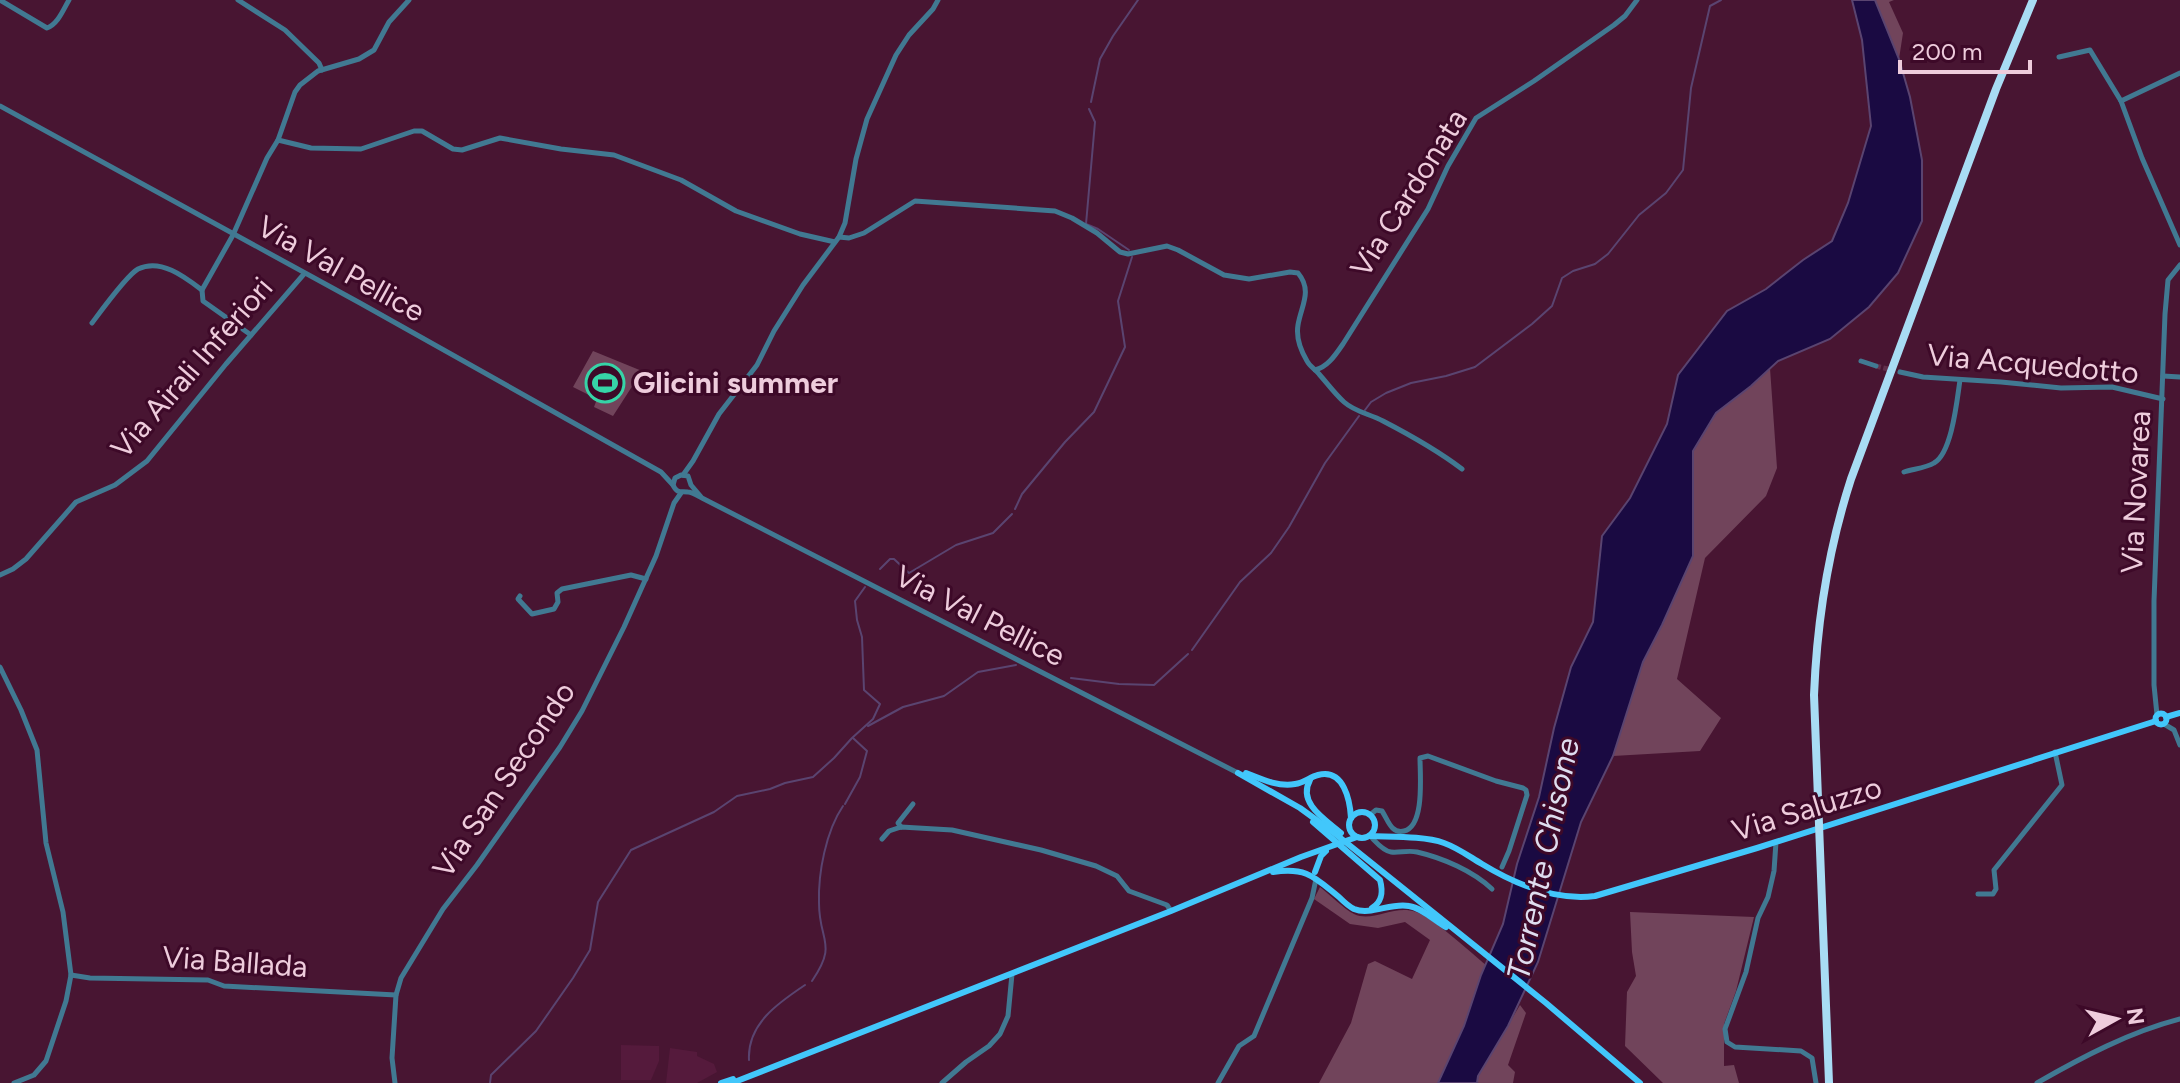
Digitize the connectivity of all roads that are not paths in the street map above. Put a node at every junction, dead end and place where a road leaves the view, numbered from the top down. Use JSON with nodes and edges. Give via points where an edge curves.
{"nodes":[{"id":1,"x":0,"y":0,"type":"edge"},
{"id":2,"x":69,"y":0,"type":"edge"},
{"id":3,"x":238,"y":0,"type":"edge"},
{"id":4,"x":409,"y":0,"type":"edge"},
{"id":5,"x":938,"y":0,"type":"edge"},
{"id":6,"x":1637,"y":0,"type":"edge"},
{"id":7,"x":2031,"y":0,"type":"edge"},
{"id":8,"x":2059,"y":57,"type":"dead end"},
{"id":9,"x":322,"y":70,"type":"junction"},
{"id":10,"x":2180,"y":73,"type":"edge"},
{"id":11,"x":2121,"y":101,"type":"junction"},
{"id":12,"x":0,"y":106,"type":"edge"},
{"id":13,"x":278,"y":140,"type":"junction"},
{"id":14,"x":233,"y":235,"type":"junction"},
{"id":15,"x":837,"y":240,"type":"junction"},
{"id":16,"x":2180,"y":245,"type":"edge"},
{"id":17,"x":2180,"y":265,"type":"edge"},
{"id":18,"x":304,"y":274,"type":"junction"},
{"id":19,"x":202,"y":290,"type":"junction"},
{"id":20,"x":92,"y":323,"type":"dead end"},
{"id":21,"x":251,"y":335,"type":"junction"},
{"id":22,"x":1861,"y":361,"type":"dead end"},
{"id":23,"x":1876,"y":366,"type":"tunnel mouth"},
{"id":24,"x":1315,"y":370,"type":"junction"},
{"id":25,"x":1900,"y":372,"type":"tunnel mouth"},
{"id":26,"x":2163,"y":376,"type":"junction"},
{"id":27,"x":2180,"y":377,"type":"edge"},
{"id":28,"x":1960,"y":380,"type":"junction"},
{"id":29,"x":2163,"y":399,"type":"junction"},
{"id":30,"x":693,"y":461,"type":"junction"},
{"id":31,"x":1462,"y":469,"type":"dead end"},
{"id":32,"x":661,"y":472,"type":"junction"},
{"id":33,"x":1904,"y":472,"type":"dead end"},
{"id":34,"x":681,"y":475,"type":"junction"},
{"id":35,"x":674,"y":487,"type":"junction"},
{"id":36,"x":688,"y":487,"type":"junction"},
{"id":37,"x":674,"y":503,"type":"junction"},
{"id":38,"x":0,"y":575,"type":"edge"},
{"id":39,"x":646,"y":579,"type":"junction"},
{"id":40,"x":520,"y":596,"type":"dead end"},
{"id":41,"x":0,"y":667,"type":"edge"},
{"id":42,"x":2180,"y":713,"type":"edge"},
{"id":43,"x":2156,"y":718,"type":"junction"},
{"id":44,"x":2165,"y":721,"type":"junction"},
{"id":45,"x":2180,"y":745,"type":"edge"},
{"id":46,"x":2055,"y":752,"type":"junction"},
{"id":47,"x":1238,"y":773,"type":"junction"},
{"id":48,"x":1314,"y":777,"type":"junction"},
{"id":49,"x":1350,"y":798,"type":"junction"},
{"id":50,"x":913,"y":804,"type":"dead end"},
{"id":51,"x":1367,"y":813,"type":"junction"},
{"id":52,"x":1351,"y":818,"type":"junction"},
{"id":53,"x":1375,"y":825,"type":"junction"},
{"id":54,"x":901,"y":827,"type":"junction"},
{"id":55,"x":1349,"y":827,"type":"junction"},
{"id":56,"x":1335,"y":834,"type":"junction"},
{"id":57,"x":1370,"y":836,"type":"junction"},
{"id":58,"x":1389,"y":837,"type":"junction"},
{"id":59,"x":882,"y":839,"type":"dead end"},
{"id":60,"x":1776,"y":842,"type":"junction"},
{"id":61,"x":1348,"y":843,"type":"junction"},
{"id":62,"x":1329,"y":848,"type":"junction"},
{"id":63,"x":1301,"y":857,"type":"junction"},
{"id":64,"x":1502,"y":867,"type":"dead end"},
{"id":65,"x":1304,"y":872,"type":"junction"},
{"id":66,"x":1316,"y":875,"type":"junction"},
{"id":67,"x":1247,"y":881,"type":"junction"},
{"id":68,"x":1492,"y":889,"type":"dead end"},
{"id":69,"x":1978,"y":894,"type":"dead end"},
{"id":70,"x":1368,"y":910,"type":"junction"},
{"id":71,"x":1171,"y":911,"type":"junction"},
{"id":72,"x":1462,"y":935,"type":"junction"},
{"id":73,"x":1012,"y":974,"type":"junction"},
{"id":74,"x":71,"y":975,"type":"junction"},
{"id":75,"x":396,"y":995,"type":"junction"},
{"id":76,"x":2180,"y":1019,"type":"edge"},
{"id":77,"x":790,"y":1061,"type":"junction"},
{"id":78,"x":14,"y":1083,"type":"edge"},
{"id":79,"x":395,"y":1083,"type":"edge"},
{"id":80,"x":721,"y":1083,"type":"edge"},
{"id":81,"x":732,"y":1083,"type":"edge"},
{"id":82,"x":942,"y":1083,"type":"edge"},
{"id":83,"x":1218,"y":1083,"type":"edge"},
{"id":84,"x":1640,"y":1083,"type":"edge"},
{"id":85,"x":1816,"y":1083,"type":"edge"},
{"id":86,"x":1827,"y":1083,"type":"edge"},
{"id":87,"x":2037,"y":1083,"type":"edge"}],
"edges":[{"from":1,"to":2,"type":"street","via":[[47,28]]},
{"from":3,"to":9,"type":"street","via":[[285,30]]},
{"from":4,"to":9,"type":"street","via":[[374,50]]},
{"from":5,"to":15,"type":"street","via":[[896,55],[867,119]]},
{"from":6,"to":24,"type":"street","name":"Via Cardonata","via":[[1614,25],[1476,118],[1428,209],[1343,344]]},
{"from":7,"to":86,"type":"highway","via":[[2009,43],[1835,513],[1819,584],[1810,694]]},
{"from":8,"to":11,"type":"street","via":[[2090,50]]},
{"from":9,"to":13,"type":"street","via":[[295,92]]},
{"from":10,"to":11,"type":"street"},
{"from":11,"to":16,"type":"street"},
{"from":12,"to":14,"type":"street","name":"Via Val Pellice"},
{"from":13,"to":14,"type":"street"},
{"from":13,"to":15,"type":"street","via":[[311,148],[361,149],[422,131],[453,149],[500,138],[614,155],[681,180],[736,211],[800,234]]},
{"from":14,"to":18,"type":"street","name":"Via Val Pellice"},
{"from":14,"to":19,"type":"street"},
{"from":15,"to":24,"type":"street","via":[[864,233],[915,201],[968,204],[1064,214],[1120,252],[1167,246],[1224,275],[1249,279],[1298,273],[1306,290],[1298,337]]},
{"from":15,"to":30,"type":"street"},
{"from":17,"to":26,"type":"street","name":"Via Novarea","via":[[2168,280]]},
{"from":18,"to":21,"type":"street","name":"Via Airali Inferiori"},
{"from":18,"to":32,"type":"street","name":"Via Val Pellice"},
{"from":19,"to":20,"type":"street","via":[[166,268],[137,270]]},
{"from":19,"to":21,"type":"street","via":[[203,301]]},
{"from":21,"to":38,"type":"street","name":"Via Airali Inferiori","via":[[147,461],[115,485],[76,502],[26,559]]},
{"from":22,"to":23,"type":"street"},
{"from":24,"to":31,"type":"street","via":[[1353,409],[1435,449]]},
{"from":25,"to":28,"type":"street","name":"Via Acquedotto"},
{"from":26,"to":27,"type":"street"},
{"from":26,"to":29,"type":"street","name":"Via Novarea"},
{"from":28,"to":29,"type":"street","name":"Via Acquedotto","via":[[2114,387]]},
{"from":28,"to":33,"type":"street","via":[[1942,456]]},
{"from":29,"to":43,"type":"street","name":"Via Novarea","via":[[2153,644]]},
{"from":30,"to":34,"type":"street"},
{"from":30,"to":36,"type":"street"},
{"from":32,"to":34,"type":"street"},
{"from":32,"to":35,"type":"street"},
{"from":34,"to":35,"type":"street"},
{"from":34,"to":36,"type":"street"},
{"from":35,"to":36,"type":"street"},
{"from":35,"to":37,"type":"street"},
{"from":36,"to":37,"type":"street"},
{"from":36,"to":47,"type":"street","name":"Via Val Pellice"},
{"from":37,"to":39,"type":"street","name":"Via San Secondo"},
{"from":39,"to":40,"type":"street","via":[[631,575],[562,589],[554,609],[543,613],[532,614]]},
{"from":39,"to":75,"type":"street","name":"Via San Secondo","via":[[582,711],[426,934]]},
{"from":41,"to":74,"type":"street","via":[[37,750],[46,843]]},
{"from":42,"to":44,"type":"main road"},
{"from":43,"to":44,"type":"main road","via":[[2162,714]]},
{"from":43,"to":46,"type":"main road","name":"Via Saluzzo"},
{"from":44,"to":45,"type":"street"},
{"from":46,"to":60,"type":"main road","name":"Via Saluzzo"},
{"from":46,"to":69,"type":"street","via":[[2062,785],[1994,870],[1993,894]]},
{"from":47,"to":48,"type":"main road","via":[[1281,784]]},
{"from":47,"to":56,"type":"main road"},
{"from":48,"to":49,"type":"main road","via":[[1329,774],[1338,779]]},
{"from":48,"to":56,"type":"main road","via":[[1305,790],[1307,799]]},
{"from":49,"to":51,"type":"main road"},
{"from":49,"to":52,"type":"main road"},
{"from":50,"to":54,"type":"street","via":[[898,823]]},
{"from":51,"to":52,"type":"main road"},
{"from":51,"to":53,"type":"main road"},
{"from":51,"to":64,"type":"street","via":[[1382,811],[1395,831],[1414,825],[1420,758],[1428,756],[1526,790]]},
{"from":52,"to":55,"type":"main road"},
{"from":53,"to":57,"type":"main road"},
{"from":53,"to":58,"type":"main road"},
{"from":54,"to":59,"type":"street"},
{"from":54,"to":71,"type":"street","via":[[952,830],[1096,866],[1117,876],[1129,891]]},
{"from":55,"to":61,"type":"main road"},
{"from":55,"to":61,"type":"main road"},
{"from":56,"to":61,"type":"main road"},
{"from":57,"to":58,"type":"main road","name":"Via Saluzzo"},
{"from":57,"to":61,"type":"main road","name":"Via Saluzzo"},
{"from":57,"to":68,"type":"street","via":[[1384,849],[1416,852],[1471,873]]},
{"from":58,"to":60,"type":"main road","name":"Via Saluzzo","via":[[1445,843],[1543,891],[1587,897]]},
{"from":60,"to":85,"type":"street","via":[[1768,897],[1725,1029],[1727,1042],[1801,1051],[1812,1058]]},
{"from":61,"to":62,"type":"main road"},
{"from":61,"to":70,"type":"main road","via":[[1380,880],[1381,899]]},
{"from":61,"to":72,"type":"main road"},
{"from":62,"to":63,"type":"main road"},
{"from":62,"to":66,"type":"main road"},
{"from":63,"to":65,"type":"main road"},
{"from":63,"to":66,"type":"main road"},
{"from":63,"to":67,"type":"main road"},
{"from":65,"to":66,"type":"main road"},
{"from":65,"to":67,"type":"main road","via":[[1273,872]]},
{"from":66,"to":70,"type":"main road","via":[[1352,908]]},
{"from":66,"to":83,"type":"street","via":[[1312,898],[1254,1036],[1239,1046]]},
{"from":67,"to":71,"type":"main road"},
{"from":70,"to":72,"type":"main road","via":[[1413,906]]},
{"from":71,"to":73,"type":"main road"},
{"from":72,"to":84,"type":"main road"},
{"from":73,"to":77,"type":"main road"},
{"from":73,"to":82,"type":"street","via":[[1008,1016],[1000,1034]]},
{"from":74,"to":75,"type":"street","name":"Via Ballada"},
{"from":74,"to":78,"type":"street","via":[[46,1061],[34,1075]]},
{"from":75,"to":79,"type":"street","name":"Via San Secondo"},
{"from":76,"to":87,"type":"street","via":[[2115,1042]]},
{"from":77,"to":80,"type":"main road"},
{"from":77,"to":81,"type":"main road"}]}
